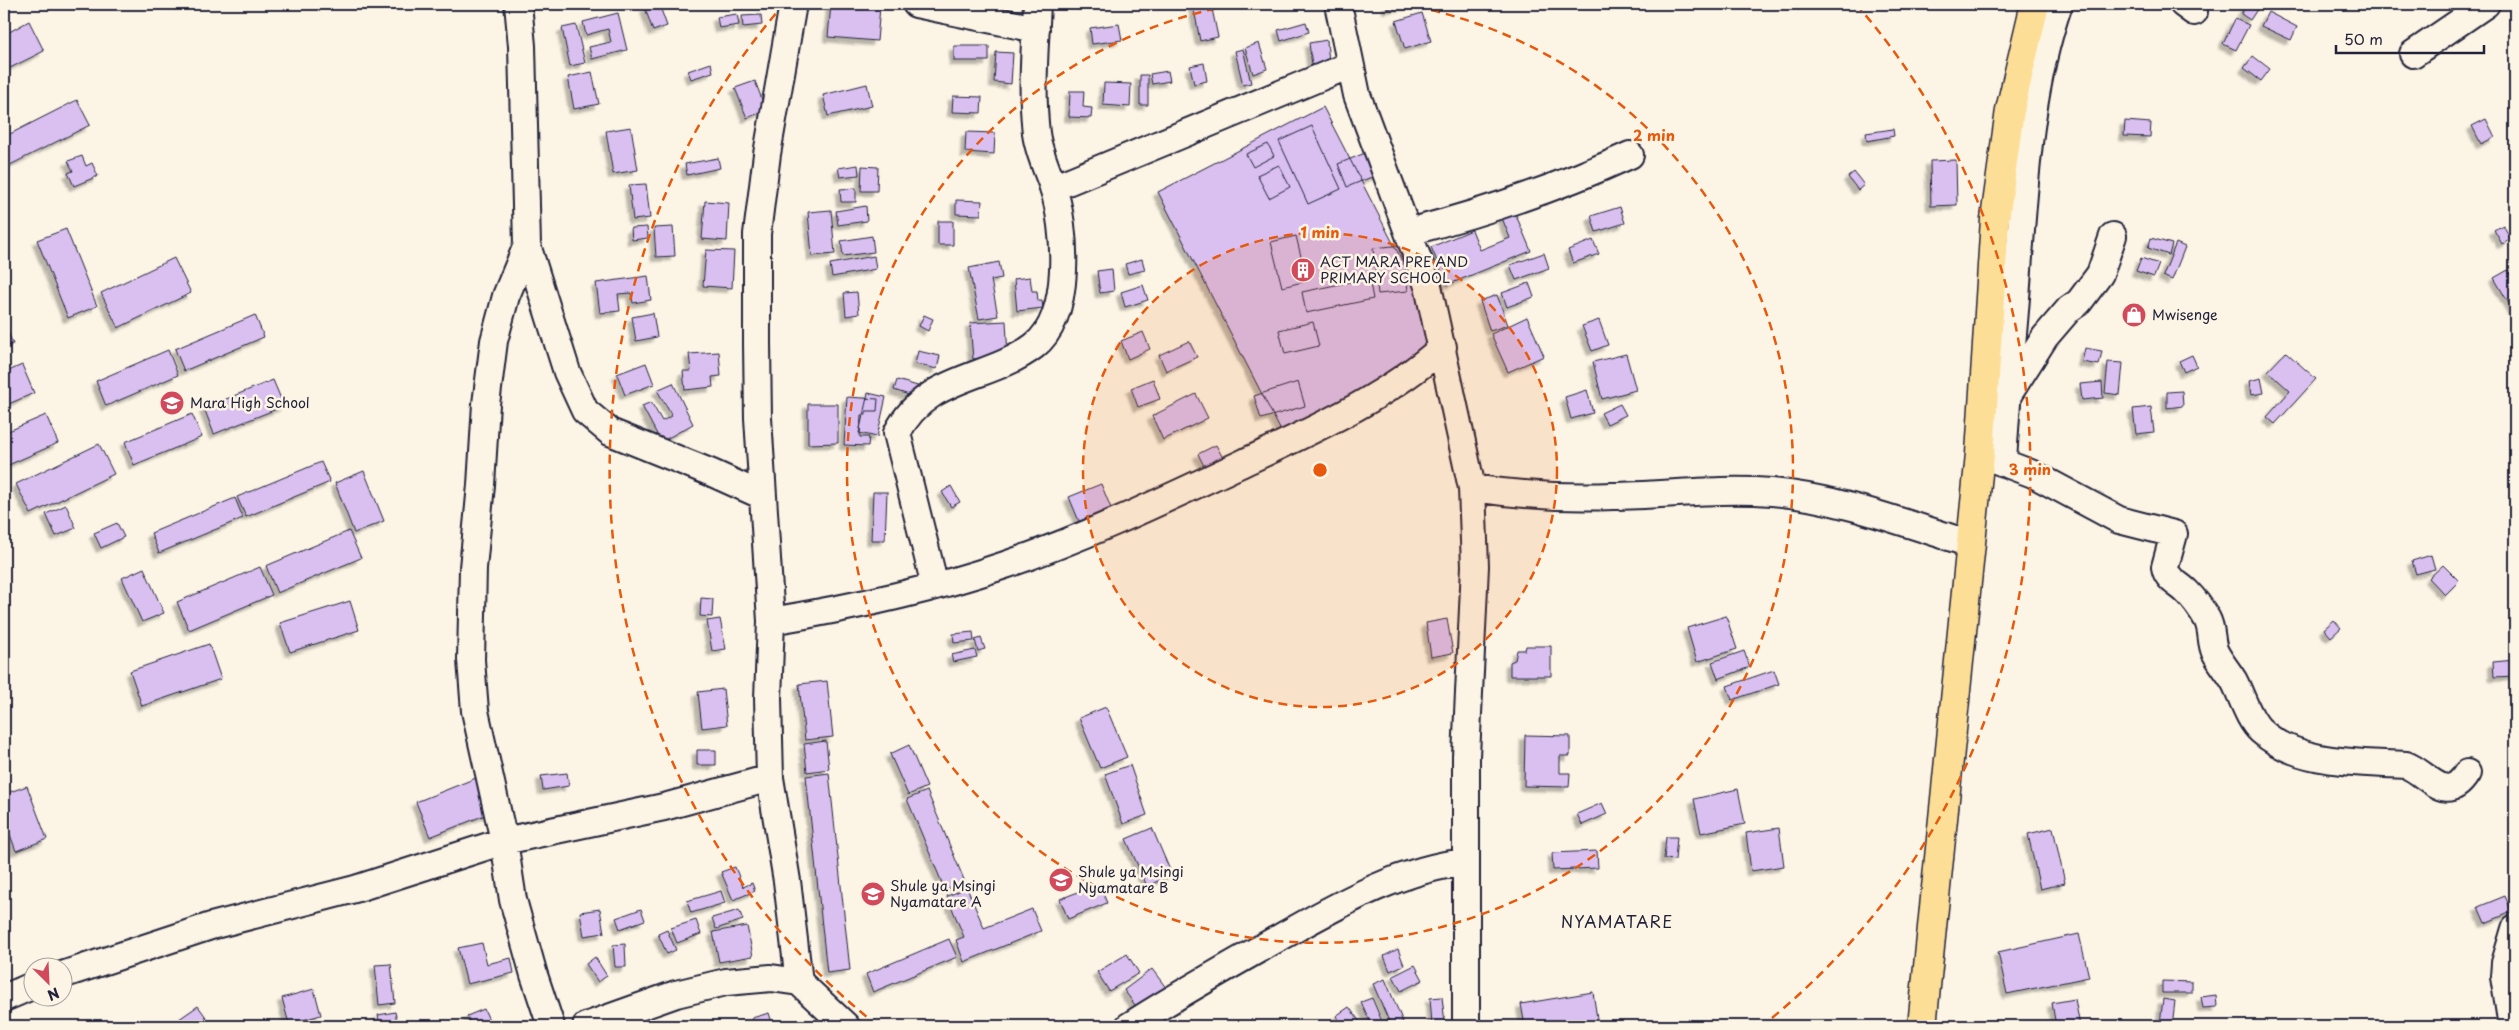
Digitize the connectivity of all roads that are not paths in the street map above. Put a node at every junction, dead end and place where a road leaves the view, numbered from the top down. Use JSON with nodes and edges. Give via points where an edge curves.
{"nodes":[{"id":1,"x":518,"y":4,"type":"edge"},
{"id":2,"x":793,"y":4,"type":"edge"},
{"id":3,"x":916,"y":4,"type":"edge"},
{"id":4,"x":1338,"y":4,"type":"edge"},
{"id":5,"x":2035,"y":4,"type":"edge"},
{"id":6,"x":2059,"y":4,"type":"edge"},
{"id":7,"x":2486,"y":4,"type":"edge"},
{"id":8,"x":1036,"y":16,"type":"edge"},
{"id":9,"x":2413,"y":54,"type":"dead end"},
{"id":10,"x":1350,"y":65,"type":"junction"},
{"id":11,"x":1630,"y":155,"type":"dead end"},
{"id":12,"x":1053,"y":188,"type":"junction"},
{"id":13,"x":1408,"y":232,"type":"junction"},
{"id":14,"x":2113,"y":236,"type":"dead end"},
{"id":15,"x":527,"y":245,"type":"junction"},
{"id":16,"x":1443,"y":347,"type":"junction"},
{"id":17,"x":2006,"y":398,"type":"junction"},
{"id":18,"x":1992,"y":459,"type":"junction"},
{"id":19,"x":1472,"y":488,"type":"junction"},
{"id":20,"x":763,"y":496,"type":"junction"},
{"id":21,"x":1971,"y":544,"type":"junction"},
{"id":22,"x":935,"y":586,"type":"junction"},
{"id":23,"x":771,"y":621,"type":"junction"},
{"id":24,"x":2467,"y":773,"type":"dead end"},
{"id":25,"x":770,"y":778,"type":"junction"},
{"id":26,"x":504,"y":841,"type":"junction"},
{"id":27,"x":1466,"y":862,"type":"junction"},
{"id":28,"x":2515,"y":929,"type":"edge"},
{"id":29,"x":72,"y":973,"type":"edge"},
{"id":30,"x":800,"y":982,"type":"junction"},
{"id":31,"x":22,"y":990,"type":"edge"},
{"id":32,"x":4,"y":998,"type":"edge"},
{"id":33,"x":551,"y":1026,"type":"edge"},
{"id":34,"x":586,"y":1026,"type":"edge"},
{"id":35,"x":846,"y":1026,"type":"edge"},
{"id":36,"x":1129,"y":1026,"type":"edge"},
{"id":37,"x":1466,"y":1026,"type":"edge"},
{"id":38,"x":1922,"y":1026,"type":"edge"},
{"id":39,"x":2512,"y":1026,"type":"edge"}],
"edges":[{"from":1,"to":15,"type":"street"},
{"from":2,"to":20,"type":"street","via":[[766,154],[758,234],[758,408]]},
{"from":3,"to":8,"type":"street","via":[[943,11]]},
{"from":4,"to":10,"type":"street"},
{"from":5,"to":18,"type":"main road","via":[[2010,110],[1995,219]]},
{"from":6,"to":17,"type":"street","via":[[2038,80],[2029,128]]},
{"from":7,"to":9,"type":"street"},
{"from":8,"to":12,"type":"street","via":[[1033,102],[1036,136]]},
{"from":10,"to":12,"type":"street"},
{"from":10,"to":13,"type":"street"},
{"from":11,"to":13,"type":"street","via":[[1539,194]]},
{"from":12,"to":22,"type":"street","via":[[1063,266],[1059,304],[1050,325],[1036,345],[943,387],[920,403],[906,415],[897,433]]},
{"from":13,"to":16,"type":"street","via":[[1428,286]]},
{"from":14,"to":17,"type":"street","via":[[2100,274],[2091,288],[2045,337]]},
{"from":15,"to":20,"type":"street","via":[[567,372],[585,411],[610,432]]},
{"from":15,"to":26,"type":"street","via":[[506,296],[494,341],[486,404],[471,606],[475,711]]},
{"from":16,"to":19,"type":"street"},
{"from":16,"to":22,"type":"street","via":[[1420,368],[1374,396],[1207,480],[1006,565]]},
{"from":17,"to":18,"type":"street"},
{"from":18,"to":21,"type":"main road"},
{"from":18,"to":24,"type":"street","via":[[2033,474],[2119,520],[2174,534],[2166,571],[2207,619],[2213,631],[2215,652],[2252,717],[2266,735],[2304,754],[2321,758],[2406,765],[2438,787],[2461,782]]},
{"from":19,"to":21,"type":"street","via":[[1527,496],[1774,492],[1874,513]]},
{"from":19,"to":27,"type":"street","via":[[1475,566],[1466,756]]},
{"from":20,"to":23,"type":"street"},
{"from":21,"to":38,"type":"main road"},
{"from":22,"to":23,"type":"street","via":[[845,608]]},
{"from":23,"to":25,"type":"street","via":[[768,698]]},
{"from":25,"to":26,"type":"street","via":[[664,807]]},
{"from":25,"to":30,"type":"street"},
{"from":26,"to":29,"type":"street","via":[[355,889],[211,926]]},
{"from":26,"to":33,"type":"street","via":[[513,900]]},
{"from":27,"to":36,"type":"street","via":[[1442,864],[1364,893],[1232,964]]},
{"from":27,"to":37,"type":"street"},
{"from":28,"to":39,"type":"street","via":[[2504,962]]},
{"from":30,"to":34,"type":"street","via":[[771,978],[726,982],[676,994]]},
{"from":30,"to":35,"type":"street"},
{"from":31,"to":32,"type":"street"}]}
